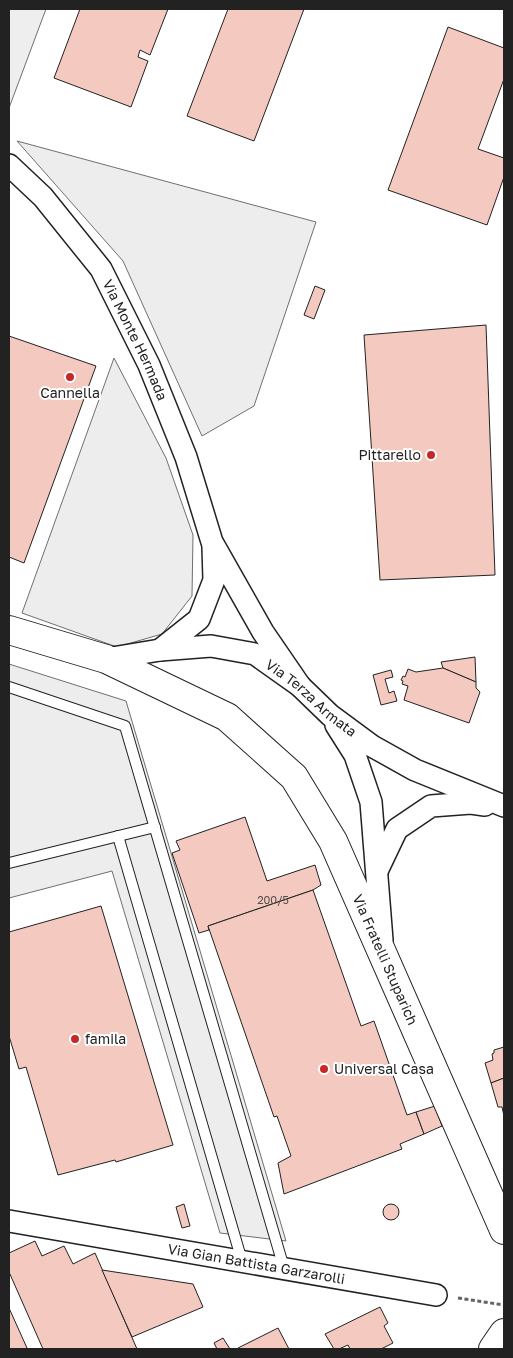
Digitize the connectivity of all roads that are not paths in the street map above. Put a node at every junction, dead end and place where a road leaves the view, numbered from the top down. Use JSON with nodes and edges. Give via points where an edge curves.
{"nodes":[{"id":1,"x":9,"y":165,"type":"edge"},
{"id":2,"x":212,"y":542,"type":"junction"},
{"id":3,"x":9,"y":630,"type":"edge"},
{"id":4,"x":160,"y":650,"type":"junction"},
{"id":5,"x":106,"y":659,"type":"junction"},
{"id":6,"x":300,"y":686,"type":"junction"},
{"id":7,"x":9,"y":687,"type":"edge"},
{"id":8,"x":330,"y":715,"type":"junction"},
{"id":9,"x":227,"y":717,"type":"joint"},
{"id":10,"x":504,"y":807,"type":"edge"},
{"id":11,"x":155,"y":826,"type":"junction"},
{"id":12,"x":118,"y":836,"type":"junction"},
{"id":13,"x":9,"y":863,"type":"edge"},
{"id":14,"x":376,"y":874,"type":"junction"},
{"id":15,"x":382,"y":951,"type":"junction"},
{"id":16,"x":9,"y":1221,"type":"edge"},
{"id":17,"x":504,"y":1230,"type":"edge"},
{"id":18,"x":242,"y":1261,"type":"junction"},
{"id":19,"x":284,"y":1268,"type":"junction"},
{"id":20,"x":436,"y":1295,"type":"road end"},
{"id":21,"x":504,"y":1334,"type":"edge"},
{"id":22,"x":493,"y":1349,"type":"edge"}],
"edges":[{"from":1,"to":2,"type":"street","name":"Via Monte Hermada","via":[[43,197],[101,270],[149,365],[186,457]]},
{"from":2,"to":4,"type":"street","name":"Via Monte Hermada","via":[[214,580],[199,619]]},
{"from":2,"to":6,"type":"street","name":"Via Monte Hermada","via":[[263,632]]},
{"from":3,"to":5,"type":"main road","name":"Via Terza Armata"},
{"from":4,"to":5,"type":"street","name":"Via Terza Armata"},
{"from":4,"to":6,"type":"street","name":"Via Terza Armata","via":[[212,646],[255,654]]},
{"from":5,"to":9,"type":"main road","name":"Via Terza Armata"},
{"from":6,"to":8,"type":"street","name":"Via Terza Armata"},
{"from":7,"to":11,"type":"lane","via":[[125,726]]},
{"from":8,"to":10,"type":"street","name":"Via Terza Armata","via":[[372,746],[415,770]]},
{"from":8,"to":14,"type":"street","via":[[355,754],[371,802]]},
{"from":9,"to":15,"type":"main road","name":"Via Fratelli Stuparich","via":[[294,777],[333,841]]},
{"from":10,"to":14,"type":"street","name":"Via Terza Armata","via":[[471,802],[431,806],[397,828]]},
{"from":11,"to":12,"type":"lane"},
{"from":11,"to":19,"type":"lane"},
{"from":12,"to":13,"type":"lane"},
{"from":12,"to":18,"type":"lane"},
{"from":14,"to":15,"type":"street"},
{"from":15,"to":17,"type":"main road","name":"Via Fratelli Stuparich"},
{"from":16,"to":18,"type":"street","name":"Via Gian Battista Garzarolli"},
{"from":18,"to":19,"type":"street","name":"Via Gian Battista Garzarolli"},
{"from":19,"to":20,"type":"street","name":"Via Gian Battista Garzarolli"},
{"from":21,"to":22,"type":"main road"}]}
